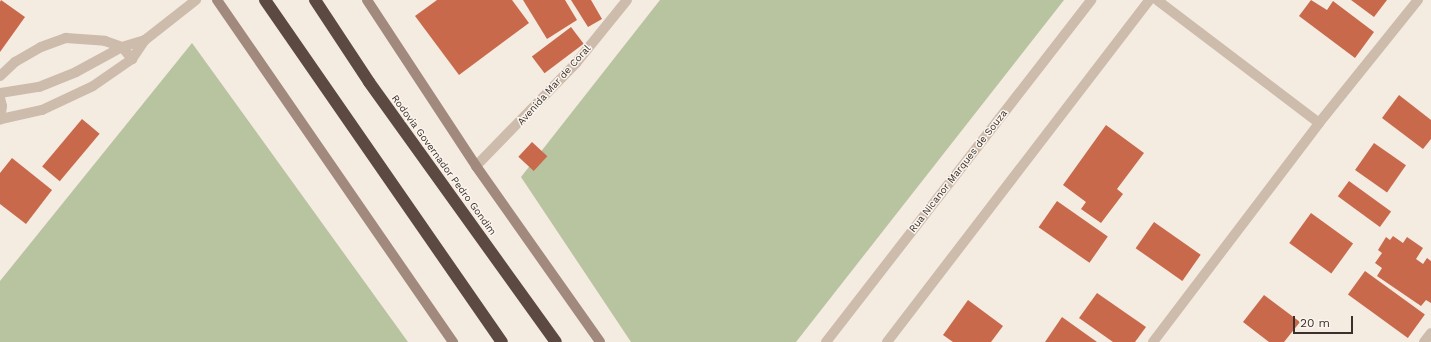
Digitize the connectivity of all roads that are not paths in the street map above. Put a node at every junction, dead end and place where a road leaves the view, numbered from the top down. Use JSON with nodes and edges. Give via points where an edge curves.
{"nodes":[{"id":1,"x":196,"y":0,"type":"edge"},
{"id":2,"x":216,"y":0,"type":"edge"},
{"id":3,"x":265,"y":0,"type":"edge"},
{"id":4,"x":315,"y":0,"type":"edge"},
{"id":5,"x":367,"y":0,"type":"edge"},
{"id":6,"x":627,"y":0,"type":"edge"},
{"id":7,"x":1091,"y":0,"type":"edge"},
{"id":8,"x":1149,"y":0,"type":"edge"},
{"id":9,"x":1157,"y":0,"type":"edge"},
{"id":10,"x":1418,"y":0,"type":"edge"},
{"id":11,"x":617,"y":4,"type":"edge"},
{"id":12,"x":145,"y":40,"type":"junction"},
{"id":13,"x":122,"y":46,"type":"junction"},
{"id":14,"x":132,"y":59,"type":"junction"},
{"id":15,"x":0,"y":76,"type":"edge"},
{"id":16,"x":0,"y":93,"type":"edge"},
{"id":17,"x":0,"y":98,"type":"edge"},
{"id":18,"x":0,"y":120,"type":"edge"},
{"id":19,"x":1319,"y":123,"type":"junction"},
{"id":20,"x":476,"y":166,"type":"junction"},
{"id":21,"x":1431,"y":334,"type":"edge"},
{"id":22,"x":453,"y":342,"type":"edge"},
{"id":23,"x":502,"y":342,"type":"edge"},
{"id":24,"x":556,"y":342,"type":"edge"},
{"id":25,"x":600,"y":342,"type":"edge"},
{"id":26,"x":826,"y":342,"type":"edge"},
{"id":27,"x":887,"y":342,"type":"edge"},
{"id":28,"x":1153,"y":342,"type":"edge"},
{"id":29,"x":1424,"y":342,"type":"edge"}],
"edges":[{"from":1,"to":12,"type":"street"},
{"from":2,"to":22,"type":"street"},
{"from":3,"to":23,"type":"highway"},
{"from":4,"to":24,"type":"highway","name":"Rodovia Governador Pedro Gondim","via":[[369,82]]},
{"from":5,"to":20,"type":"street"},
{"from":6,"to":11,"type":"street","name":"Avenida Mar de Coral"},
{"from":7,"to":26,"type":"street","name":"Rua Nicanor Marques de Souza"},
{"from":8,"to":27,"type":"street"},
{"from":9,"to":19,"type":"street"},
{"from":10,"to":19,"type":"street"},
{"from":11,"to":20,"type":"street","name":"Avenida Mar de Coral","via":[[576,63]]},
{"from":12,"to":13,"type":"street"},
{"from":12,"to":14,"type":"street"},
{"from":13,"to":14,"type":"street"},
{"from":13,"to":15,"type":"street","via":[[105,41],[66,38],[41,47],[15,62]]},
{"from":13,"to":16,"type":"street","via":[[62,78],[39,87]]},
{"from":14,"to":18,"type":"street","via":[[93,86],[42,110]]},
{"from":17,"to":18,"type":"street"},
{"from":19,"to":28,"type":"street"},
{"from":20,"to":25,"type":"street"},
{"from":21,"to":29,"type":"street"}]}
